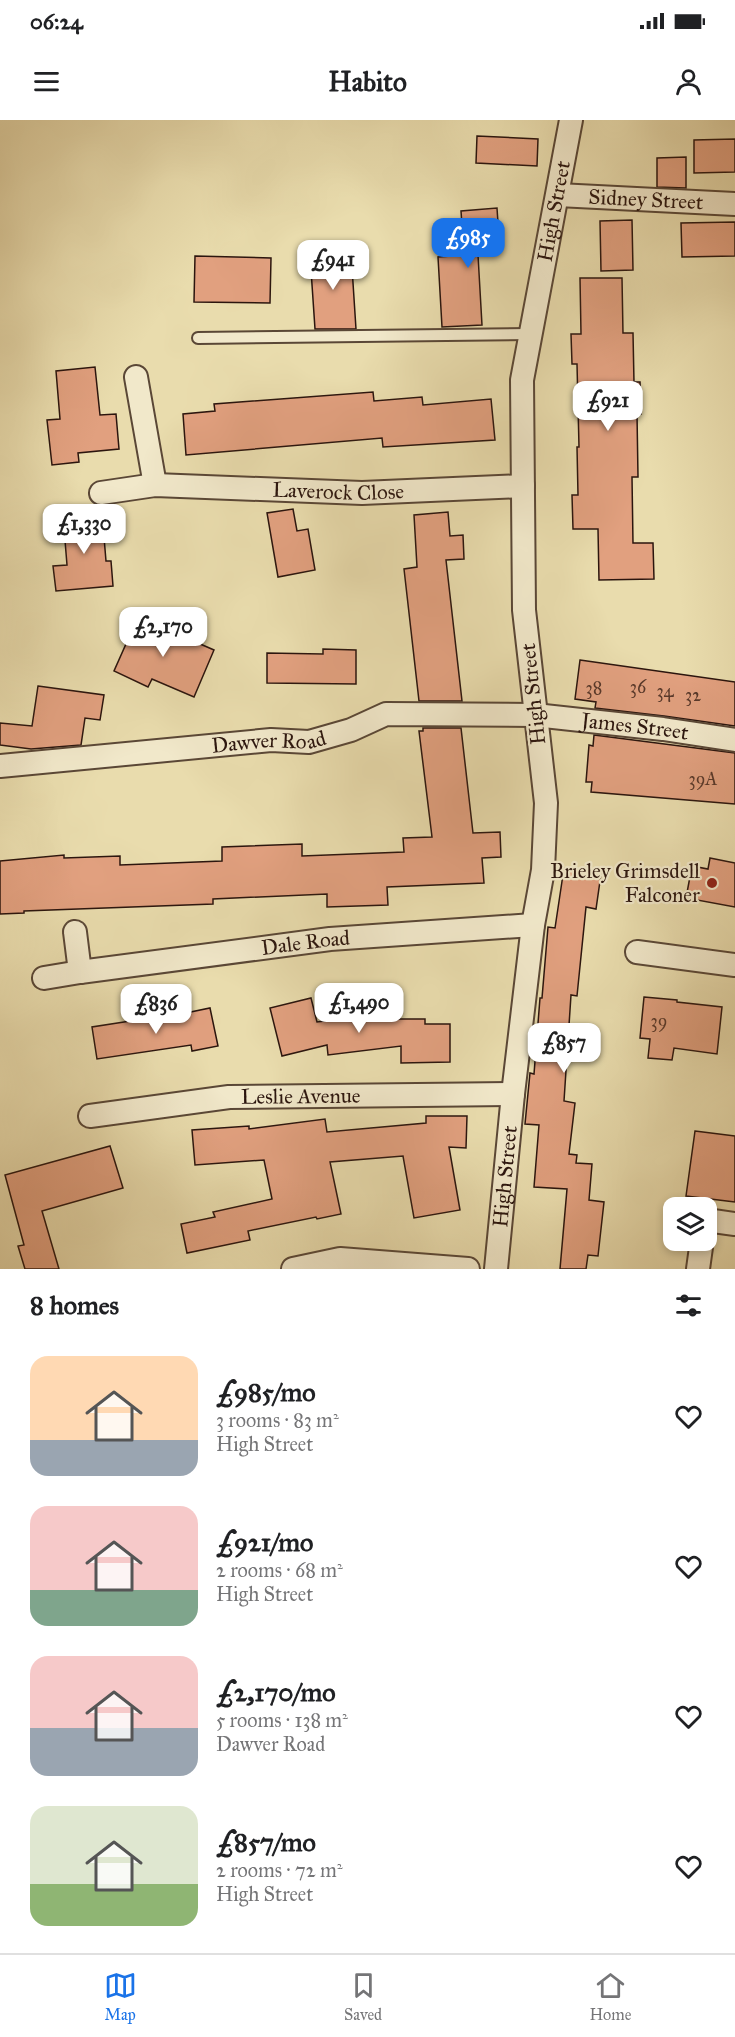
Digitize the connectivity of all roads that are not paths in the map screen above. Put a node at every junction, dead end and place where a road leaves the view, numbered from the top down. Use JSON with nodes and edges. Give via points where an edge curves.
{"nodes":[{"id":1,"x":571,"y":120,"type":"edge"},
{"id":2,"x":558,"y":195,"type":"junction"},
{"id":3,"x":735,"y":204,"type":"edge"},
{"id":4,"x":530,"y":334,"type":"junction"},
{"id":5,"x":198,"y":338,"type":"dead end"},
{"id":6,"x":136,"y":377,"type":"dead end"},
{"id":7,"x":155,"y":485,"type":"junction"},
{"id":8,"x":524,"y":486,"type":"junction"},
{"id":9,"x":101,"y":493,"type":"dead end"},
{"id":10,"x":535,"y":715,"type":"junction"},
{"id":11,"x":735,"y":740,"type":"edge"},
{"id":12,"x":0,"y":766,"type":"edge"},
{"id":13,"x":533,"y":925,"type":"junction"},
{"id":14,"x":75,"y":932,"type":"dead end"},
{"id":15,"x":637,"y":952,"type":"dead end"},
{"id":16,"x":735,"y":965,"type":"edge"},
{"id":17,"x":80,"y":972,"type":"junction"},
{"id":18,"x":44,"y":978,"type":"dead end"},
{"id":19,"x":513,"y":1094,"type":"junction"},
{"id":20,"x":90,"y":1116,"type":"dead end"},
{"id":21,"x":717,"y":1222,"type":"edge"},
{"id":22,"x":735,"y":1224,"type":"edge"},
{"id":23,"x":700,"y":1251,"type":"edge"},
{"id":24,"x":293,"y":1269,"type":"edge"},
{"id":25,"x":468,"y":1269,"type":"edge"},
{"id":26,"x":496,"y":1269,"type":"edge"},
{"id":27,"x":698,"y":1269,"type":"edge"}],
"edges":[{"from":1,"to":2,"type":"street","name":"High Street"},
{"from":2,"to":3,"type":"street","name":"Sidney Street"},
{"from":2,"to":4,"type":"street","name":"High Street"},
{"from":4,"to":5,"type":"lane"},
{"from":4,"to":8,"type":"street","name":"High Street","via":[[522,380]]},
{"from":6,"to":7,"type":"street"},
{"from":7,"to":8,"type":"street","name":"Laverock Close","via":[[362,493]]},
{"from":7,"to":9,"type":"street","name":"Laverock Close"},
{"from":8,"to":10,"type":"street","name":"High Street","via":[[524,610]]},
{"from":10,"to":11,"type":"street","name":"James Street"},
{"from":10,"to":12,"type":"street","name":"Dawver Road","via":[[386,714],[351,730],[309,742],[271,740]]},
{"from":10,"to":13,"type":"street","name":"High Street","via":[[546,803],[543,870]]},
{"from":13,"to":17,"type":"street","name":"Dale Road","via":[[330,939]]},
{"from":13,"to":19,"type":"street","name":"High Street"},
{"from":14,"to":17,"type":"street"},
{"from":15,"to":16,"type":"street"},
{"from":17,"to":18,"type":"street","name":"Dale Road"},
{"from":19,"to":20,"type":"street","name":"Leslie Avenue","via":[[229,1097]]},
{"from":19,"to":26,"type":"street","name":"High Street"},
{"from":21,"to":22,"type":"street"},
{"from":23,"to":27,"type":"street"},
{"from":24,"to":25,"type":"street","via":[[340,1259]]}]}
